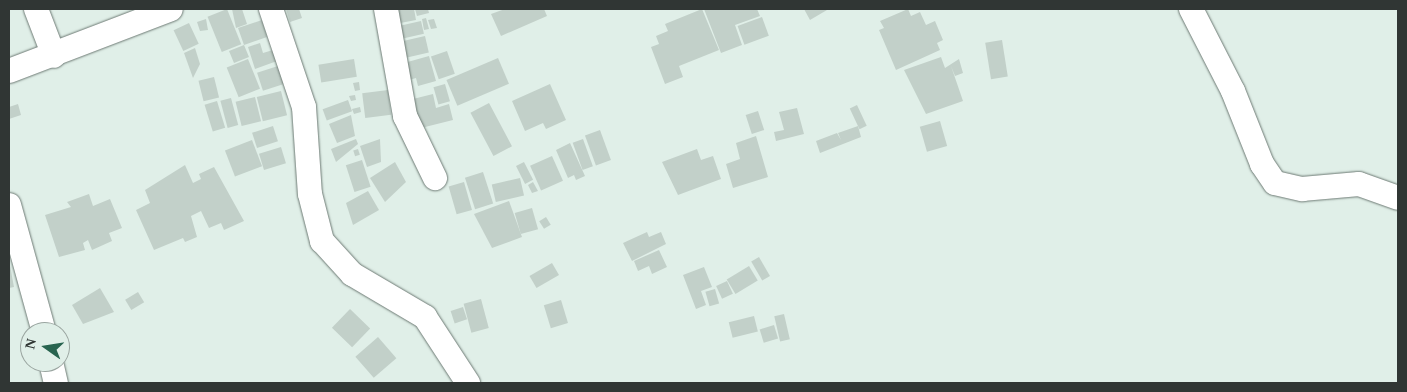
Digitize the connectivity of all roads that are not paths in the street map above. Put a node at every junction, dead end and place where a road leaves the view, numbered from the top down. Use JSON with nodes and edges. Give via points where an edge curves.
{"nodes":[{"id":1,"x":36,"y":9,"type":"edge"},
{"id":2,"x":171,"y":9,"type":"edge"},
{"id":3,"x":271,"y":9,"type":"edge"},
{"id":4,"x":386,"y":9,"type":"edge"},
{"id":5,"x":1191,"y":9,"type":"edge"},
{"id":6,"x":54,"y":56,"type":"junction"},
{"id":7,"x":9,"y":71,"type":"edge"},
{"id":8,"x":435,"y":178,"type":"dead end"},
{"id":9,"x":1398,"y":198,"type":"edge"},
{"id":10,"x":9,"y":204,"type":"edge"},
{"id":11,"x":41,"y":322,"type":"edge"},
{"id":12,"x":468,"y":383,"type":"edge"}],
"edges":[{"from":1,"to":6,"type":"street"},
{"from":2,"to":6,"type":"street"},
{"from":3,"to":12,"type":"street","via":[[304,107],[310,194],[322,241],[352,274],[426,316]]},
{"from":4,"to":8,"type":"street","via":[[405,116]]},
{"from":5,"to":9,"type":"street","via":[[1233,91],[1262,164],[1275,184],[1302,189],[1359,184]]},
{"from":6,"to":7,"type":"street"},
{"from":10,"to":11,"type":"street"}]}
